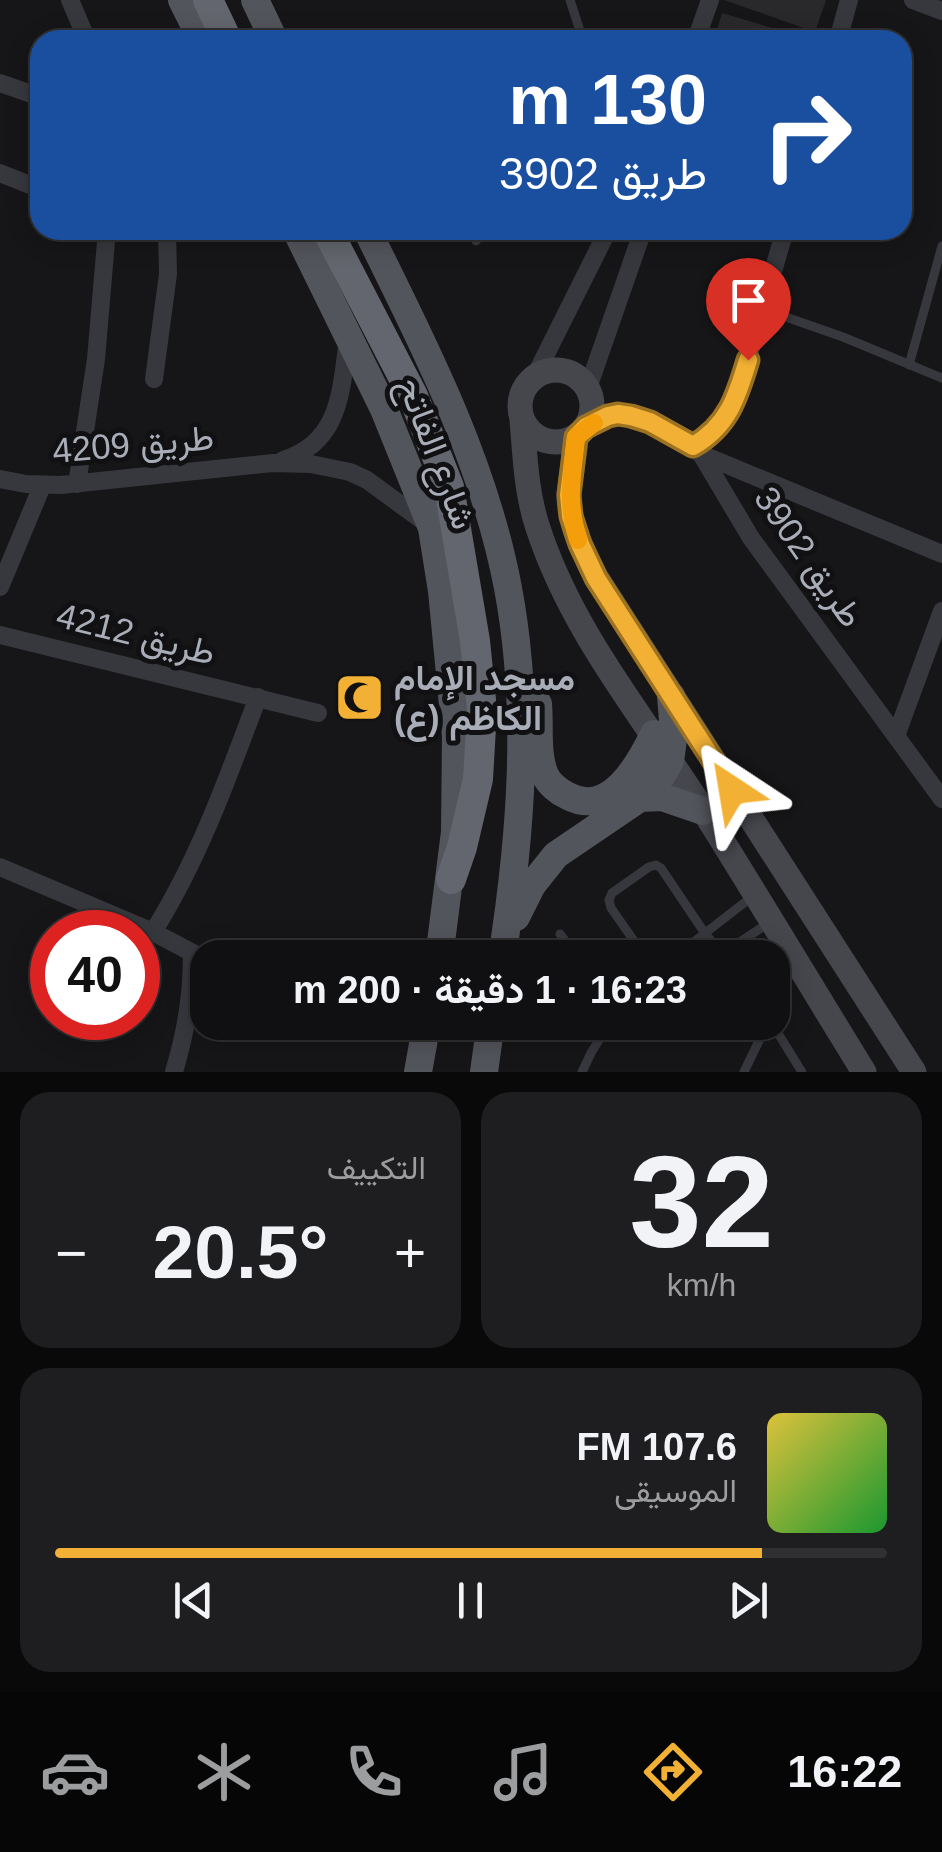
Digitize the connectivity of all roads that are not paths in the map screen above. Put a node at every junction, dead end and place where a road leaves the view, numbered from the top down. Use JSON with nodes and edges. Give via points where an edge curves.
{"nodes":[{"id":1,"x":70,"y":0,"type":"edge"},
{"id":2,"x":182,"y":0,"type":"edge"},
{"id":3,"x":208,"y":0,"type":"edge"},
{"id":4,"x":255,"y":0,"type":"edge"},
{"id":5,"x":570,"y":0,"type":"edge"},
{"id":6,"x":710,"y":0,"type":"edge"},
{"id":7,"x":848,"y":0,"type":"edge"},
{"id":8,"x":913,"y":0,"type":"edge"},
{"id":9,"x":942,"y":11,"type":"edge"},
{"id":10,"x":83,"y":30,"type":"edge"},
{"id":11,"x":197,"y":30,"type":"edge"},
{"id":12,"x":222,"y":30,"type":"edge"},
{"id":13,"x":269,"y":30,"type":"edge"},
{"id":14,"x":580,"y":30,"type":"edge"},
{"id":15,"x":700,"y":30,"type":"edge"},
{"id":16,"x":840,"y":30,"type":"edge"},
{"id":17,"x":0,"y":82,"type":"edge"},
{"id":18,"x":30,"y":93,"type":"edge"},
{"id":19,"x":0,"y":173,"type":"edge"},
{"id":20,"x":30,"y":185,"type":"edge"},
{"id":21,"x":106,"y":240,"type":"edge"},
{"id":22,"x":165,"y":240,"type":"edge"},
{"id":23,"x":301,"y":240,"type":"edge"},
{"id":24,"x":332,"y":240,"type":"edge"},
{"id":25,"x":372,"y":240,"type":"edge"},
{"id":26,"x":603,"y":240,"type":"edge"},
{"id":27,"x":636,"y":240,"type":"edge"},
{"id":28,"x":780,"y":240,"type":"edge"},
{"id":29,"x":942,"y":246,"type":"edge"},
{"id":30,"x":763,"y":309,"type":"junction"},
{"id":31,"x":348,"y":335,"type":"junction"},
{"id":32,"x":909,"y":365,"type":"junction"},
{"id":33,"x":535,"y":376,"type":"junction"},
{"id":34,"x":154,"y":378,"type":"dead end"},
{"id":35,"x":942,"y":378,"type":"edge"},
{"id":36,"x":588,"y":388,"type":"junction"},
{"id":37,"x":522,"y":420,"type":"junction"},
{"id":38,"x":581,"y":432,"type":"junction"},
{"id":39,"x":697,"y":450,"type":"junction"},
{"id":40,"x":273,"y":463,"type":"junction"},
{"id":41,"x":0,"y":479,"type":"edge"},
{"id":42,"x":77,"y":484,"type":"junction"},
{"id":43,"x":42,"y":486,"type":"junction"},
{"id":44,"x":432,"y":528,"type":"junction"},
{"id":45,"x":942,"y":554,"type":"edge"},
{"id":46,"x":0,"y":587,"type":"edge"},
{"id":47,"x":942,"y":612,"type":"edge"},
{"id":48,"x":0,"y":634,"type":"edge"},
{"id":49,"x":518,"y":660,"type":"junction"},
{"id":50,"x":671,"y":696,"type":"junction"},
{"id":51,"x":258,"y":697,"type":"junction"},
{"id":52,"x":318,"y":714,"type":"dead end"},
{"id":53,"x":654,"y":734,"type":"junction"},
{"id":54,"x":896,"y":736,"type":"junction"},
{"id":55,"x":670,"y":761,"type":"junction"},
{"id":56,"x":640,"y":798,"type":"junction"},
{"id":57,"x":942,"y":799,"type":"edge"},
{"id":58,"x":704,"y":811,"type":"junction"},
{"id":59,"x":0,"y":867,"type":"edge"},
{"id":60,"x":450,"y":880,"type":"junction"},
{"id":61,"x":755,"y":895,"type":"junction"},
{"id":62,"x":101,"y":910,"type":"edge"},
{"id":63,"x":160,"y":921,"type":"edge"},
{"id":64,"x":771,"y":921,"type":"junction"},
{"id":65,"x":704,"y":932,"type":"junction"},
{"id":66,"x":560,"y":934,"type":"dead end"},
{"id":67,"x":160,"y":936,"type":"edge"},
{"id":68,"x":442,"y":940,"type":"edge"},
{"id":69,"x":504,"y":940,"type":"edge"},
{"id":70,"x":507,"y":940,"type":"edge"},
{"id":71,"x":564,"y":940,"type":"edge"},
{"id":72,"x":633,"y":940,"type":"edge"},
{"id":73,"x":694,"y":940,"type":"edge"},
{"id":74,"x":710,"y":940,"type":"edge"},
{"id":75,"x":745,"y":940,"type":"edge"},
{"id":76,"x":190,"y":952,"type":"edge"},
{"id":77,"x":190,"y":1003,"type":"edge"},
{"id":78,"x":423,"y":1040,"type":"edge"},
{"id":79,"x":489,"y":1040,"type":"edge"},
{"id":80,"x":598,"y":1040,"type":"edge"},
{"id":81,"x":761,"y":1040,"type":"edge"},
{"id":82,"x":781,"y":1040,"type":"edge"},
{"id":83,"x":799,"y":1070,"type":"edge"},
{"id":84,"x":174,"y":1072,"type":"edge"},
{"id":85,"x":418,"y":1072,"type":"edge"},
{"id":86,"x":484,"y":1072,"type":"edge"},
{"id":87,"x":582,"y":1072,"type":"edge"},
{"id":88,"x":744,"y":1072,"type":"edge"},
{"id":89,"x":864,"y":1072,"type":"edge"},
{"id":90,"x":914,"y":1072,"type":"edge"}],
"edges":[{"from":1,"to":10,"type":"street"},
{"from":2,"to":11,"type":"main road"},
{"from":3,"to":12,"type":"highway"},
{"from":4,"to":13,"type":"main road"},
{"from":5,"to":14,"type":"lane"},
{"from":6,"to":15,"type":"street"},
{"from":7,"to":16,"type":"street"},
{"from":8,"to":9,"type":"street"},
{"from":17,"to":18,"type":"street"},
{"from":19,"to":20,"type":"street"},
{"from":21,"to":42,"type":"street"},
{"from":22,"to":34,"type":"street","via":[[168,274]]},
{"from":23,"to":31,"type":"main road","name":"شارع الفاتح"},
{"from":24,"to":60,"type":"highway","via":[[414,396],[448,486],[482,710],[478,779]]},
{"from":25,"to":49,"type":"main road","name":"شارع الفاتح","via":[[477,474],[508,586]]},
{"from":26,"to":33,"type":"street"},
{"from":27,"to":36,"type":"street"},
{"from":28,"to":30,"type":"street"},
{"from":29,"to":32,"type":"lane"},
{"from":30,"to":32,"type":"lane"},
{"from":30,"to":39,"type":"street","via":[[726,417]]},
{"from":31,"to":40,"type":"street","name":"طريق 4209","via":[[338,404],[324,435],[300,454]]},
{"from":31,"to":44,"type":"main road","name":"شارع الفاتح"},
{"from":32,"to":35,"type":"lane"},
{"from":33,"to":36,"type":"street","via":[[570,372]]},
{"from":33,"to":37,"type":"street","via":[[521,396]]},
{"from":36,"to":38,"type":"street","via":[[592,412]]},
{"from":37,"to":38,"type":"street","via":[[546,441]]},
{"from":37,"to":53,"type":"street","via":[[527,485],[562,590]]},
{"from":38,"to":39,"type":"street","via":[[608,416],[631,416]]},
{"from":38,"to":50,"type":"street","via":[[569,495],[580,544]]},
{"from":39,"to":45,"type":"street"},
{"from":39,"to":54,"type":"street","name":"طريق 3902","via":[[751,538]]},
{"from":40,"to":42,"type":"street","name":"طريق 4209"},
{"from":40,"to":44,"type":"street","name":"طريق 4209","via":[[350,472]]},
{"from":41,"to":43,"type":"street","name":"طريق 4209"},
{"from":42,"to":43,"type":"street","name":"طريق 4209"},
{"from":43,"to":46,"type":"street"},
{"from":44,"to":60,"type":"main road","name":"شارع الفاتح","via":[[456,736]]},
{"from":47,"to":54,"type":"street"},
{"from":48,"to":51,"type":"street","name":"طريق 4212"},
{"from":49,"to":53,"type":"main road","via":[[536,688],[546,778],[574,800],[609,794],[630,778]]},
{"from":49,"to":69,"type":"main road","name":"شارع الفاتح","via":[[516,865]]},
{"from":50,"to":55,"type":"main road"},
{"from":50,"to":90,"type":"street"},
{"from":51,"to":52,"type":"street","name":"طريق 4212"},
{"from":51,"to":63,"type":"street"},
{"from":53,"to":55,"type":"street"},
{"from":54,"to":57,"type":"street","name":"طريق 3902"},
{"from":55,"to":56,"type":"main road"},
{"from":55,"to":58,"type":"street"},
{"from":56,"to":58,"type":"main road","via":[[662,796]]},
{"from":56,"to":70,"type":"main road","via":[[556,855],[532,885]]},
{"from":58,"to":61,"type":"street"},
{"from":59,"to":62,"type":"street"},
{"from":60,"to":68,"type":"main road","name":"شارع الفاتح"},
{"from":61,"to":64,"type":"street"},
{"from":61,"to":65,"type":"lane"},
{"from":64,"to":75,"type":"lane"},
{"from":64,"to":89,"type":"street"},
{"from":65,"to":72,"type":"lane","via":[[656,865],[608,900]]},
{"from":65,"to":73,"type":"lane"},
{"from":65,"to":74,"type":"lane"},
{"from":66,"to":71,"type":"lane"},
{"from":67,"to":76,"type":"street"},
{"from":77,"to":84,"type":"street"},
{"from":78,"to":85,"type":"main road"},
{"from":79,"to":86,"type":"main road"},
{"from":80,"to":87,"type":"lane"},
{"from":81,"to":88,"type":"lane"},
{"from":82,"to":83,"type":"lane"}]}
